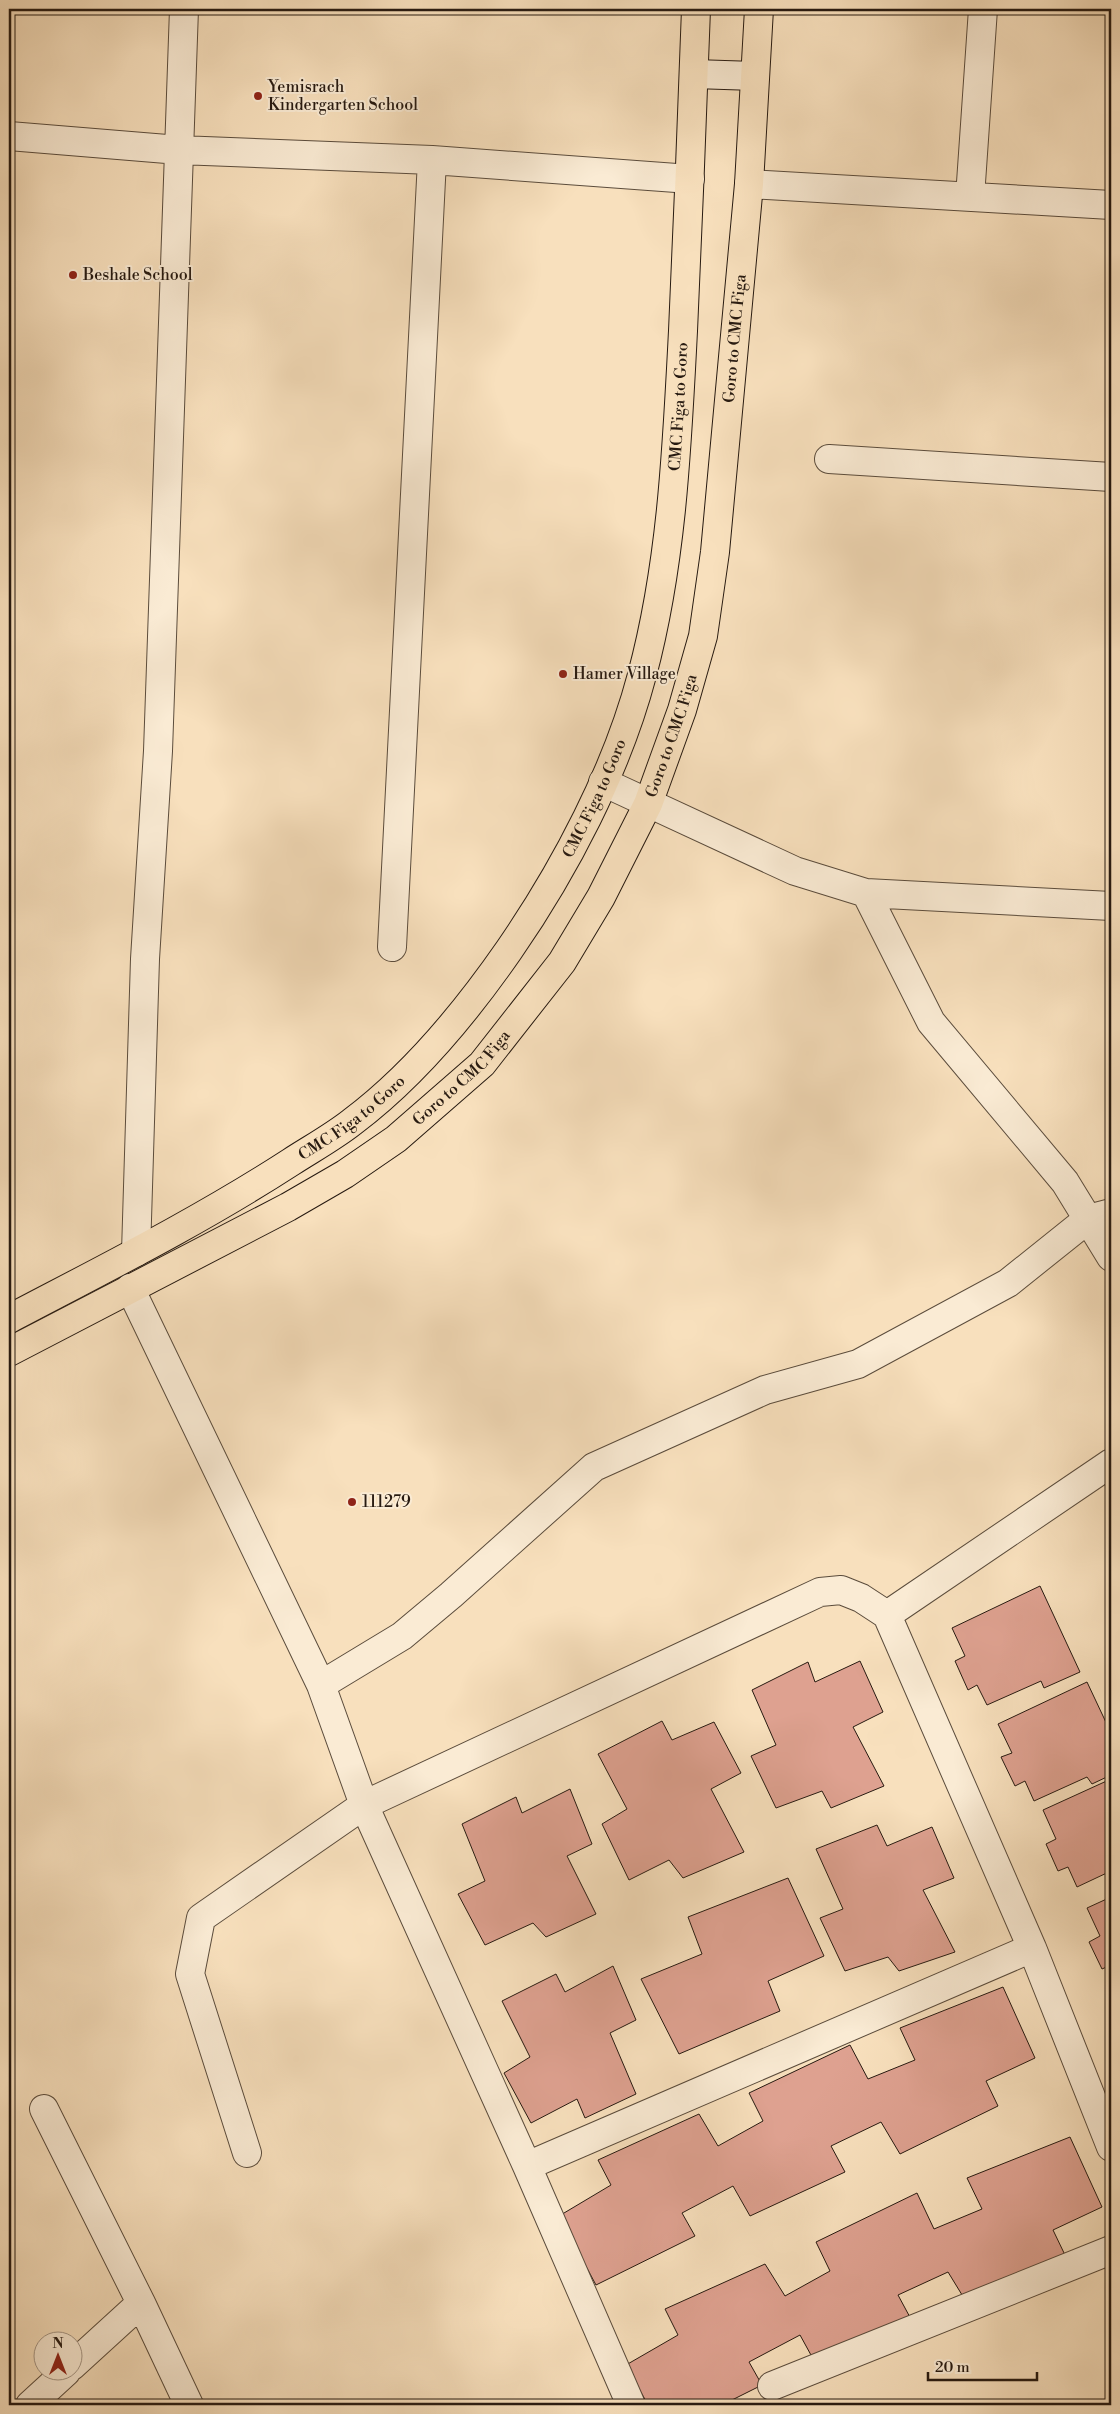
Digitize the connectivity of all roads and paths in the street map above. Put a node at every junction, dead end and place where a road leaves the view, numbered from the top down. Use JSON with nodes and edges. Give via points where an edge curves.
{"nodes":[{"id":1,"x":184,"y":9,"type":"edge"},
{"id":2,"x":696,"y":9,"type":"edge"},
{"id":3,"x":759,"y":9,"type":"edge"},
{"id":4,"x":983,"y":9,"type":"edge"},
{"id":5,"x":694,"y":74,"type":"junction"},
{"id":6,"x":755,"y":76,"type":"junction"},
{"id":7,"x":9,"y":136,"type":"edge"},
{"id":8,"x":179,"y":150,"type":"junction"},
{"id":9,"x":432,"y":160,"type":"junction"},
{"id":10,"x":690,"y":179,"type":"junction"},
{"id":11,"x":749,"y":184,"type":"junction"},
{"id":12,"x":970,"y":197,"type":"junction"},
{"id":13,"x":1111,"y":205,"type":"edge"},
{"id":14,"x":829,"y":459,"type":"dead end"},
{"id":15,"x":1111,"y":477,"type":"edge"},
{"id":16,"x":603,"y":782,"type":"junction"},
{"id":17,"x":648,"y":804,"type":"junction"},
{"id":18,"x":866,"y":893,"type":"junction"},
{"id":19,"x":1111,"y":906,"type":"edge"},
{"id":20,"x":392,"y":947,"type":"dead end"},
{"id":21,"x":1100,"y":1216,"type":"edge"},
{"id":22,"x":136,"y":1252,"type":"junction"},
{"id":23,"x":1111,"y":1257,"type":"edge"},
{"id":24,"x":130,"y":1288,"type":"junction"},
{"id":25,"x":9,"y":1319,"type":"edge"},
{"id":26,"x":9,"y":1352,"type":"edge"},
{"id":27,"x":1111,"y":1463,"type":"edge"},
{"id":28,"x":887,"y":1615,"type":"junction"},
{"id":29,"x":321,"y":1685,"type":"junction"},
{"id":30,"x":364,"y":1806,"type":"junction"},
{"id":31,"x":1032,"y":1948,"type":"junction"},
{"id":32,"x":44,"y":2109,"type":"dead end"},
{"id":33,"x":1111,"y":2147,"type":"edge"},
{"id":34,"x":246,"y":2153,"type":"dead end"},
{"id":35,"x":527,"y":2166,"type":"junction"},
{"id":36,"x":1111,"y":2250,"type":"edge"},
{"id":37,"x":141,"y":2303,"type":"junction"},
{"id":38,"x":82,"y":2357,"type":"edge"},
{"id":39,"x":55,"y":2382,"type":"edge"},
{"id":40,"x":772,"y":2386,"type":"dead end"},
{"id":41,"x":30,"y":2405,"type":"edge"},
{"id":42,"x":188,"y":2405,"type":"edge"},
{"id":43,"x":631,"y":2405,"type":"edge"}],
"edges":[{"from":1,"to":8,"type":"street"},
{"from":2,"to":5,"type":"main road","name":"CMC Figa to Goro"},
{"from":3,"to":6,"type":"main road","name":"Goro to CMC Figa"},
{"from":4,"to":12,"type":"street"},
{"from":5,"to":6,"type":"street"},
{"from":5,"to":10,"type":"main road","name":"CMC Figa to Goro"},
{"from":6,"to":11,"type":"main road","name":"Goro to CMC Figa"},
{"from":7,"to":8,"type":"street"},
{"from":8,"to":9,"type":"street"},
{"from":8,"to":22,"type":"street"},
{"from":9,"to":10,"type":"street"},
{"from":9,"to":20,"type":"street"},
{"from":10,"to":16,"type":"main road","name":"CMC Figa to Goro","via":[[672,509],[653,634],[641,680]]},
{"from":11,"to":12,"type":"street"},
{"from":11,"to":17,"type":"main road","name":"Goro to CMC Figa","via":[[716,543],[703,636],[682,710]]},
{"from":12,"to":13,"type":"street"},
{"from":14,"to":15,"type":"street"},
{"from":16,"to":17,"type":"street"},
{"from":16,"to":22,"type":"main road","name":"CMC Figa to Goro","via":[[562,864],[522,932],[481,991],[397,1083],[352,1122],[220,1207]]},
{"from":17,"to":18,"type":"street","via":[[795,871]]},
{"from":17,"to":24,"type":"main road","name":"Goro to CMC Figa","via":[[601,897],[562,962],[482,1064],[396,1139],[345,1174]]},
{"from":18,"to":19,"type":"street"},
{"from":18,"to":21,"type":"street","via":[[932,1022],[1065,1182]]},
{"from":21,"to":23,"type":"street"},
{"from":21,"to":29,"type":"street","via":[[1008,1284],[858,1364],[766,1390],[594,1467],[402,1636]]},
{"from":22,"to":25,"type":"main road","name":"CMC Figa to Goro"},
{"from":24,"to":26,"type":"main road","name":"Goro to CMC Figa"},
{"from":24,"to":29,"type":"street"},
{"from":27,"to":28,"type":"street"},
{"from":28,"to":30,"type":"street","via":[[861,1598],[841,1590],[820,1592]]},
{"from":28,"to":31,"type":"street"},
{"from":29,"to":30,"type":"street"},
{"from":30,"to":34,"type":"street","via":[[201,1918],[190,1974]]},
{"from":30,"to":35,"type":"street"},
{"from":31,"to":33,"type":"street"},
{"from":31,"to":35,"type":"street"},
{"from":32,"to":37,"type":"street"},
{"from":35,"to":43,"type":"street"},
{"from":36,"to":40,"type":"street"},
{"from":37,"to":38,"type":"street"},
{"from":37,"to":42,"type":"street"},
{"from":39,"to":41,"type":"street"}]}
